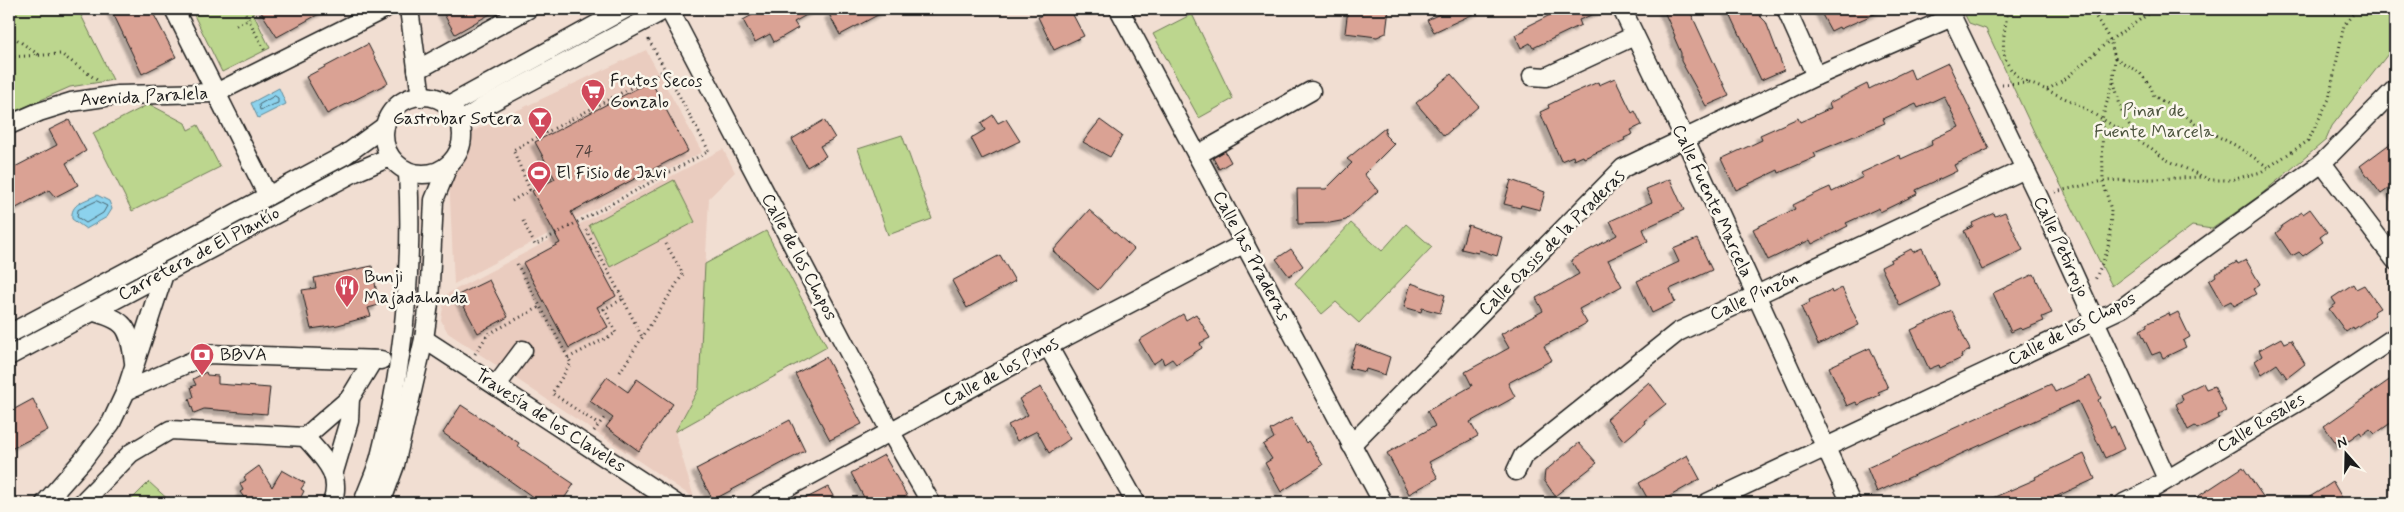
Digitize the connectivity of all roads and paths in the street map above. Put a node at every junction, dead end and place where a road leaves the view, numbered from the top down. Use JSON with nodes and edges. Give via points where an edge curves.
{"nodes":[{"id":1,"x":174,"y":9,"type":"edge"},
{"id":2,"x":243,"y":9,"type":"edge"},
{"id":3,"x":384,"y":9,"type":"edge"},
{"id":4,"x":409,"y":9,"type":"edge"},
{"id":5,"x":528,"y":9,"type":"edge"},
{"id":6,"x":625,"y":9,"type":"edge"},
{"id":7,"x":667,"y":9,"type":"edge"},
{"id":8,"x":1119,"y":9,"type":"edge"},
{"id":9,"x":1622,"y":9,"type":"edge"},
{"id":10,"x":1786,"y":9,"type":"edge"},
{"id":11,"x":2008,"y":9,"type":"edge"},
{"id":12,"x":2091,"y":9,"type":"edge"},
{"id":13,"x":2156,"y":9,"type":"edge"},
{"id":14,"x":2357,"y":9,"type":"edge"},
{"id":15,"x":1952,"y":17,"type":"joint"},
{"id":16,"x":250,"y":19,"type":"junction"},
{"id":17,"x":678,"y":24,"type":"junction"},
{"id":18,"x":236,"y":25,"type":"dead end"},
{"id":19,"x":9,"y":34,"type":"edge"},
{"id":20,"x":1634,"y":36,"type":"junction"},
{"id":21,"x":2110,"y":40,"type":"junction"},
{"id":22,"x":39,"y":55,"type":"junction"},
{"id":23,"x":9,"y":57,"type":"edge"},
{"id":24,"x":2115,"y":58,"type":"junction"},
{"id":25,"x":272,"y":66,"type":"junction"},
{"id":26,"x":417,"y":70,"type":"junction"},
{"id":27,"x":665,"y":70,"type":"junction"},
{"id":28,"x":1532,"y":76,"type":"dead end"},
{"id":29,"x":1816,"y":76,"type":"junction"},
{"id":30,"x":100,"y":82,"type":"dead end"},
{"id":31,"x":2113,"y":82,"type":"junction"},
{"id":32,"x":2029,"y":83,"type":"junction"},
{"id":33,"x":1985,"y":85,"type":"junction"},
{"id":34,"x":2047,"y":90,"type":"junction"},
{"id":35,"x":2395,"y":90,"type":"edge"},
{"id":36,"x":1311,"y":91,"type":"dead end"},
{"id":37,"x":216,"y":94,"type":"junction"},
{"id":38,"x":420,"y":97,"type":"junction"},
{"id":39,"x":448,"y":106,"type":"junction"},
{"id":40,"x":2102,"y":119,"type":"junction"},
{"id":41,"x":460,"y":122,"type":"junction"},
{"id":42,"x":9,"y":125,"type":"edge"},
{"id":43,"x":385,"y":126,"type":"junction"},
{"id":44,"x":1685,"y":139,"type":"junction"},
{"id":45,"x":2140,"y":142,"type":"junction"},
{"id":46,"x":1197,"y":155,"type":"junction"},
{"id":47,"x":390,"y":157,"type":"junction"},
{"id":48,"x":2322,"y":163,"type":"junction"},
{"id":49,"x":448,"y":166,"type":"junction"},
{"id":50,"x":2269,"y":167,"type":"junction"},
{"id":51,"x":2025,"y":169,"type":"junction"},
{"id":52,"x":408,"y":172,"type":"junction"},
{"id":53,"x":643,"y":174,"type":"dead end"},
{"id":54,"x":553,"y":176,"type":"dead end"},
{"id":55,"x":2203,"y":177,"type":"junction"},
{"id":56,"x":2103,"y":181,"type":"junction"},
{"id":57,"x":648,"y":183,"type":"junction"},
{"id":58,"x":530,"y":190,"type":"junction"},
{"id":59,"x":268,"y":196,"type":"junction"},
{"id":60,"x":2038,"y":198,"type":"junction"},
{"id":61,"x":512,"y":201,"type":"dead end"},
{"id":62,"x":523,"y":221,"type":"dead end"},
{"id":63,"x":586,"y":230,"type":"dead end"},
{"id":64,"x":666,"y":244,"type":"dead end"},
{"id":65,"x":1245,"y":244,"type":"junction"},
{"id":66,"x":2395,"y":260,"type":"edge"},
{"id":67,"x":516,"y":264,"type":"dead end"},
{"id":68,"x":164,"y":274,"type":"junction"},
{"id":69,"x":1755,"y":295,"type":"junction"},
{"id":70,"x":2083,"y":296,"type":"junction"},
{"id":71,"x":623,"y":300,"type":"junction"},
{"id":72,"x":540,"y":307,"type":"junction"},
{"id":73,"x":90,"y":311,"type":"junction"},
{"id":74,"x":2096,"y":322,"type":"junction"},
{"id":75,"x":9,"y":334,"type":"edge"},
{"id":76,"x":642,"y":337,"type":"junction"},
{"id":77,"x":2395,"y":337,"type":"edge"},
{"id":78,"x":424,"y":339,"type":"junction"},
{"id":79,"x":1048,"y":346,"type":"junction"},
{"id":80,"x":523,"y":350,"type":"dead end"},
{"id":81,"x":9,"y":356,"type":"edge"},
{"id":82,"x":568,"y":358,"type":"junction"},
{"id":83,"x":373,"y":360,"type":"junction"},
{"id":84,"x":399,"y":360,"type":"junction"},
{"id":85,"x":134,"y":362,"type":"junction"},
{"id":86,"x":472,"y":370,"type":"junction"},
{"id":87,"x":620,"y":372,"type":"dead end"},
{"id":88,"x":496,"y":386,"type":"junction"},
{"id":89,"x":126,"y":391,"type":"junction"},
{"id":90,"x":350,"y":398,"type":"junction"},
{"id":91,"x":598,"y":425,"type":"dead end"},
{"id":92,"x":890,"y":431,"type":"junction"},
{"id":93,"x":305,"y":437,"type":"junction"},
{"id":94,"x":1351,"y":445,"type":"junction"},
{"id":95,"x":1825,"y":449,"type":"junction"},
{"id":96,"x":1516,"y":471,"type":"dead end"},
{"id":97,"x":333,"y":475,"type":"junction"},
{"id":98,"x":2167,"y":479,"type":"junction"},
{"id":99,"x":45,"y":503,"type":"edge"},
{"id":100,"x":82,"y":503,"type":"edge"},
{"id":101,"x":332,"y":503,"type":"edge"},
{"id":102,"x":362,"y":503,"type":"edge"},
{"id":103,"x":381,"y":503,"type":"edge"},
{"id":104,"x":675,"y":503,"type":"edge"},
{"id":105,"x":759,"y":503,"type":"edge"},
{"id":106,"x":931,"y":503,"type":"edge"},
{"id":107,"x":1136,"y":503,"type":"edge"},
{"id":108,"x":1383,"y":503,"type":"edge"},
{"id":109,"x":1707,"y":503,"type":"edge"},
{"id":110,"x":1851,"y":503,"type":"edge"},
{"id":111,"x":2124,"y":503,"type":"edge"}],
"edges":[{"from":1,"to":37,"type":"street"},
{"from":2,"to":16,"type":"path"},
{"from":3,"to":25,"type":"street","name":"Avenida Paralela"},
{"from":4,"to":26,"type":"street"},
{"from":5,"to":26,"type":"street"},
{"from":6,"to":39,"type":"street"},
{"from":7,"to":17,"type":"street","name":"Calle de los Chopos"},
{"from":7,"to":41,"type":"street"},
{"from":8,"to":46,"type":"street","name":"Calle las Praderas"},
{"from":9,"to":20,"type":"street","name":"Calle Fuente Marcela"},
{"from":10,"to":29,"type":"street"},
{"from":11,"to":32,"type":"path","via":[[2003,52],[2008,68]]},
{"from":12,"to":21,"type":"path"},
{"from":13,"to":21,"type":"path"},
{"from":14,"to":50,"type":"path","via":[[2344,25],[2329,99],[2308,141]]},
{"from":15,"to":29,"type":"street","name":"Calle Oasis de la Praderas"},
{"from":15,"to":33,"type":"street","name":"Calle Petirrojo"},
{"from":16,"to":18,"type":"path"},
{"from":16,"to":25,"type":"path"},
{"from":17,"to":27,"type":"path","via":[[649,40]]},
{"from":17,"to":92,"type":"street","name":"Calle de los Chopos"},
{"from":19,"to":22,"type":"path"},
{"from":20,"to":28,"type":"street","via":[[1546,77]]},
{"from":20,"to":44,"type":"street","name":"Calle Fuente Marcela"},
{"from":21,"to":24,"type":"path"},
{"from":21,"to":34,"type":"path","via":[[2065,79]]},
{"from":22,"to":23,"type":"path"},
{"from":22,"to":30,"type":"path","via":[[60,54]]},
{"from":24,"to":31,"type":"path"},
{"from":24,"to":50,"type":"path","via":[[2140,73],[2154,96],[2182,112],[2201,128]]},
{"from":25,"to":37,"type":"street","name":"Avenida Paralela"},
{"from":26,"to":38,"type":"street"},
{"from":27,"to":57,"type":"path","via":[[709,150]]},
{"from":27,"to":58,"type":"path","via":[[513,150]]},
{"from":29,"to":44,"type":"street","name":"Calle Oasis de la Praderas"},
{"from":31,"to":40,"type":"path"},
{"from":31,"to":45,"type":"path","via":[[2122,113]]},
{"from":32,"to":33,"type":"path"},
{"from":32,"to":34,"type":"path"},
{"from":33,"to":51,"type":"street","name":"Calle Petirrojo"},
{"from":34,"to":40,"type":"path"},
{"from":35,"to":48,"type":"street","name":"Calle de los Chopos"},
{"from":36,"to":46,"type":"street"},
{"from":37,"to":42,"type":"street","name":"Avenida Paralela","via":[[118,95],[71,102]]},
{"from":37,"to":59,"type":"street"},
{"from":38,"to":39,"type":"street","via":[[440,100]]},
{"from":38,"to":43,"type":"street","via":[[398,106]]},
{"from":39,"to":41,"type":"street"},
{"from":40,"to":45,"type":"path"},
{"from":40,"to":56,"type":"path"},
{"from":41,"to":49,"type":"street","via":[[461,146]]},
{"from":43,"to":47,"type":"street"},
{"from":43,"to":59,"type":"street","name":"Carretera de El Plantío","via":[[345,155]]},
{"from":44,"to":69,"type":"street","name":"Calle Fuente Marcela"},
{"from":44,"to":94,"type":"street","name":"Calle Oasis de la Praderas","via":[[1623,168]]},
{"from":45,"to":55,"type":"path"},
{"from":46,"to":65,"type":"street","name":"Calle las Praderas"},
{"from":47,"to":52,"type":"street"},
{"from":47,"to":68,"type":"street","name":"Carretera de El Plantío","via":[[355,172]]},
{"from":48,"to":66,"type":"street"},
{"from":48,"to":74,"type":"street","name":"Calle de los Chopos","via":[[2122,308]]},
{"from":49,"to":52,"type":"street","via":[[429,174]]},
{"from":49,"to":78,"type":"street","via":[[434,200]]},
{"from":50,"to":55,"type":"path","via":[[2231,180]]},
{"from":51,"to":60,"type":"street","name":"Calle Petirrojo"},
{"from":51,"to":69,"type":"street","name":"Calle Pinzón"},
{"from":52,"to":84,"type":"street","via":[[407,301]]},
{"from":53,"to":57,"type":"path"},
{"from":54,"to":58,"type":"path"},
{"from":55,"to":56,"type":"path"},
{"from":56,"to":60,"type":"path"},
{"from":56,"to":70,"type":"path","via":[[2111,210],[2108,244],[2094,282]]},
{"from":57,"to":62,"type":"path","via":[[535,245]]},
{"from":58,"to":61,"type":"path"},
{"from":59,"to":75,"type":"street","name":"Carretera de El Plantío"},
{"from":60,"to":70,"type":"street","name":"Calle Petirrojo"},
{"from":63,"to":71,"type":"path"},
{"from":64,"to":76,"type":"path","via":[[684,274]]},
{"from":65,"to":79,"type":"street","name":"Calle de los Pinos"},
{"from":65,"to":94,"type":"street","name":"Calle las Praderas"},
{"from":67,"to":72,"type":"path"},
{"from":68,"to":73,"type":"street","name":"Carretera de El Plantío"},
{"from":68,"to":85,"type":"street"},
{"from":69,"to":95,"type":"street","name":"Calle Fuente Marcela"},
{"from":69,"to":96,"type":"street","name":"Calle Pinzón","via":[[1678,332],[1523,456]]},
{"from":70,"to":74,"type":"street","name":"Calle Petirrojo"},
{"from":71,"to":76,"type":"path"},
{"from":71,"to":82,"type":"path","via":[[604,309],[616,333]]},
{"from":72,"to":82,"type":"path"},
{"from":72,"to":86,"type":"path","via":[[488,334],[476,352]]},
{"from":73,"to":81,"type":"street","name":"Carretera de El Plantío"},
{"from":73,"to":85,"type":"street","via":[[111,316],[124,324]]},
{"from":74,"to":95,"type":"street","name":"Calle de los Chopos"},
{"from":74,"to":98,"type":"street","name":"Calle Petirrojo"},
{"from":76,"to":87,"type":"path"},
{"from":77,"to":98,"type":"street","name":"Calle Rosales","via":[[2301,400]]},
{"from":78,"to":86,"type":"street","name":"Travesía de los Claveles"},
{"from":78,"to":103,"type":"street","via":[[395,465]]},
{"from":79,"to":92,"type":"street","name":"Calle de los Pinos"},
{"from":79,"to":107,"type":"street"},
{"from":80,"to":88,"type":"street"},
{"from":82,"to":91,"type":"path","via":[[571,363],[552,392]]},
{"from":83,"to":84,"type":"street"},
{"from":83,"to":89,"type":"street","via":[[208,354]]},
{"from":83,"to":90,"type":"street"},
{"from":84,"to":102,"type":"street","via":[[380,458]]},
{"from":85,"to":89,"type":"street"},
{"from":86,"to":88,"type":"street","name":"Travesía de los Claveles"},
{"from":88,"to":104,"type":"street","name":"Travesía de los Claveles"},
{"from":89,"to":99,"type":"street","via":[[111,423]]},
{"from":90,"to":93,"type":"street"},
{"from":90,"to":97,"type":"street","via":[[349,421]]},
{"from":92,"to":105,"type":"street","name":"Calle de los Pinos"},
{"from":92,"to":106,"type":"street","name":"Calle de los Chopos"},
{"from":93,"to":97,"type":"street","via":[[329,465]]},
{"from":93,"to":100,"type":"street","via":[[170,430],[131,453]]},
{"from":94,"to":108,"type":"street","name":"Calle las Praderas"},
{"from":95,"to":109,"type":"street","name":"Calle de los Chopos"},
{"from":95,"to":110,"type":"street","name":"Calle Fuente Marcela"},
{"from":97,"to":101,"type":"street","via":[[336,491]]},
{"from":98,"to":111,"type":"street","name":"Calle Rosales"}]}
